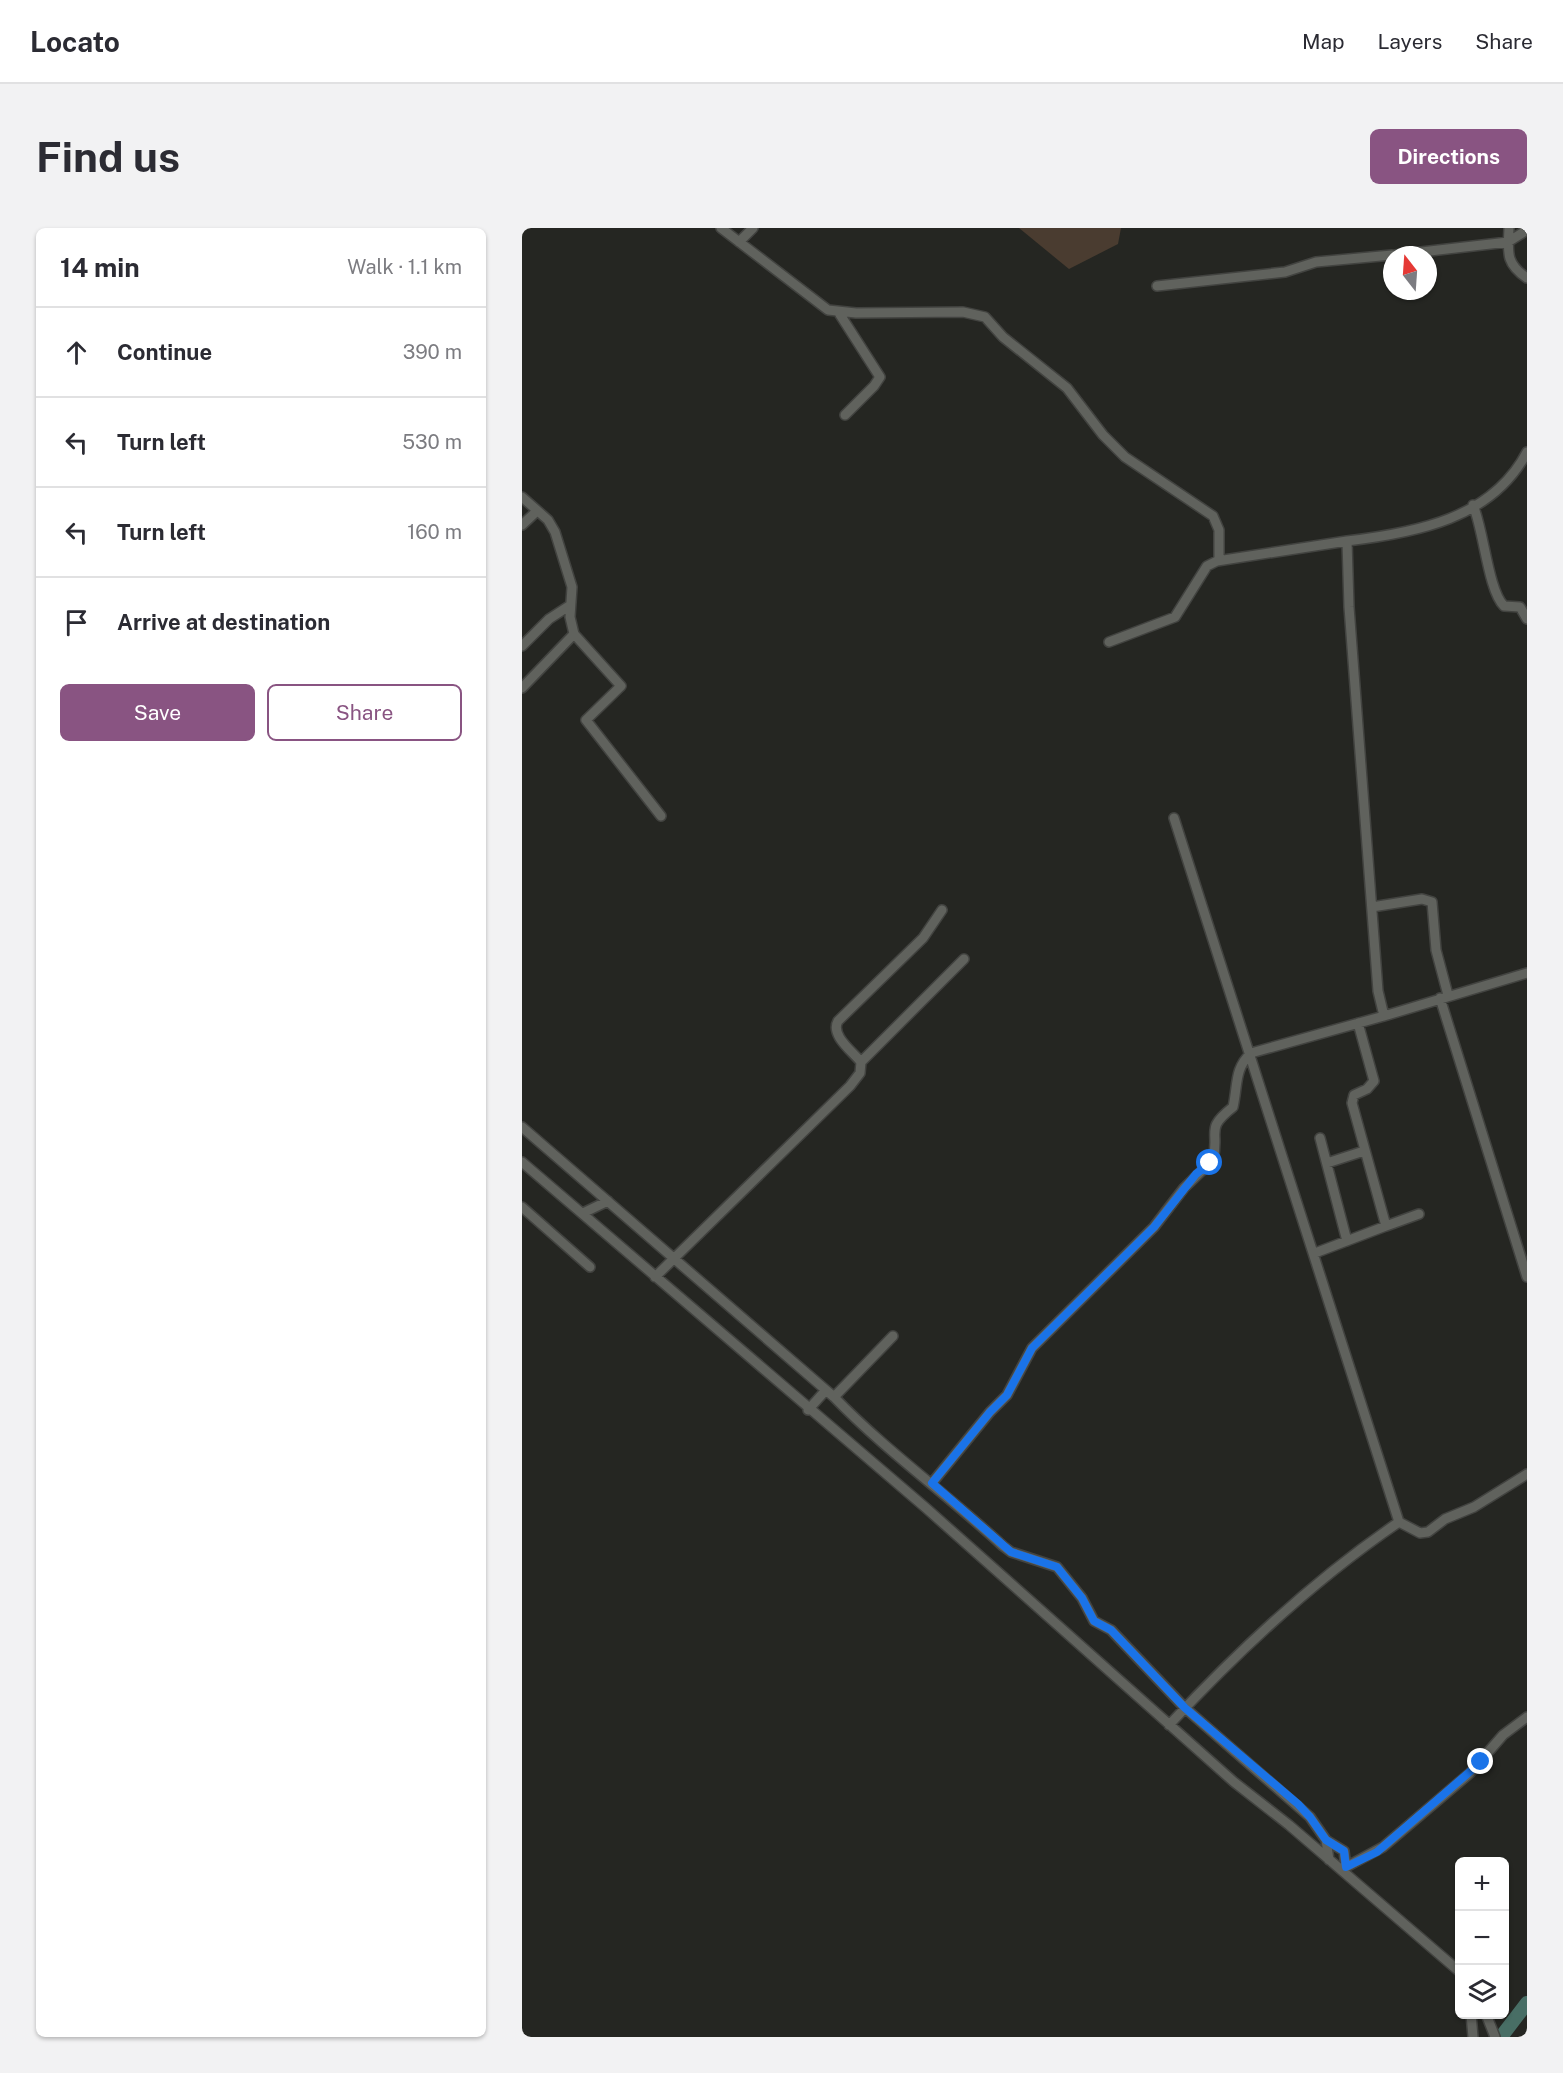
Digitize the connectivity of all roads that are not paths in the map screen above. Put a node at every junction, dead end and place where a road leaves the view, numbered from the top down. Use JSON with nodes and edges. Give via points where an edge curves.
{"nodes":[{"id":1,"x":721,"y":228,"type":"edge"},
{"id":2,"x":753,"y":228,"type":"edge"},
{"id":3,"x":1509,"y":228,"type":"edge"},
{"id":4,"x":1527,"y":230,"type":"edge"},
{"id":5,"x":739,"y":242,"type":"junction"},
{"id":6,"x":1508,"y":242,"type":"junction"},
{"id":7,"x":1437,"y":250,"type":"edge"},
{"id":8,"x":1383,"y":256,"type":"edge"},
{"id":9,"x":1527,"y":278,"type":"edge"},
{"id":10,"x":1157,"y":286,"type":"dead end"},
{"id":11,"x":839,"y":313,"type":"junction"},
{"id":12,"x":845,"y":416,"type":"dead end"},
{"id":13,"x":1527,"y":452,"type":"edge"},
{"id":14,"x":522,"y":497,"type":"edge"},
{"id":15,"x":1473,"y":505,"type":"junction"},
{"id":16,"x":537,"y":511,"type":"junction"},
{"id":17,"x":522,"y":525,"type":"edge"},
{"id":18,"x":1347,"y":541,"type":"junction"},
{"id":19,"x":1219,"y":560,"type":"junction"},
{"id":20,"x":569,"y":606,"type":"junction"},
{"id":21,"x":1527,"y":619,"type":"edge"},
{"id":22,"x":574,"y":634,"type":"junction"},
{"id":23,"x":1110,"y":642,"type":"dead end"},
{"id":24,"x":522,"y":646,"type":"edge"},
{"id":25,"x":522,"y":688,"type":"edge"},
{"id":26,"x":661,"y":816,"type":"dead end"},
{"id":27,"x":1174,"y":818,"type":"dead end"},
{"id":28,"x":1372,"y":907,"type":"junction"},
{"id":29,"x":942,"y":910,"type":"dead end"},
{"id":30,"x":964,"y":959,"type":"dead end"},
{"id":31,"x":1527,"y":973,"type":"edge"},
{"id":32,"x":1444,"y":996,"type":"junction"},
{"id":33,"x":1384,"y":1016,"type":"junction"},
{"id":34,"x":1358,"y":1023,"type":"junction"},
{"id":35,"x":1251,"y":1053,"type":"junction"},
{"id":36,"x":861,"y":1062,"type":"junction"},
{"id":37,"x":522,"y":1127,"type":"edge"},
{"id":38,"x":1320,"y":1138,"type":"dead end"},
{"id":39,"x":1364,"y":1151,"type":"junction"},
{"id":40,"x":522,"y":1162,"type":"edge"},
{"id":41,"x":1327,"y":1163,"type":"junction"},
{"id":42,"x":608,"y":1201,"type":"junction"},
{"id":43,"x":522,"y":1207,"type":"edge"},
{"id":44,"x":583,"y":1213,"type":"junction"},
{"id":45,"x":1419,"y":1214,"type":"dead end"},
{"id":46,"x":1386,"y":1226,"type":"junction"},
{"id":47,"x":1347,"y":1241,"type":"junction"},
{"id":48,"x":1315,"y":1253,"type":"junction"},
{"id":49,"x":675,"y":1258,"type":"junction"},
{"id":50,"x":590,"y":1267,"type":"dead end"},
{"id":51,"x":655,"y":1276,"type":"junction"},
{"id":52,"x":1527,"y":1277,"type":"edge"},
{"id":53,"x":893,"y":1336,"type":"dead end"},
{"id":54,"x":830,"y":1394,"type":"junction"},
{"id":55,"x":808,"y":1410,"type":"junction"},
{"id":56,"x":1527,"y":1474,"type":"edge"},
{"id":57,"x":932,"y":1483,"type":"junction"},
{"id":58,"x":1399,"y":1522,"type":"junction"},
{"id":59,"x":1185,"y":1708,"type":"junction"},
{"id":60,"x":1527,"y":1717,"type":"edge"},
{"id":61,"x":1169,"y":1725,"type":"junction"},
{"id":62,"x":1326,"y":1840,"type":"junction"},
{"id":63,"x":1329,"y":1861,"type":"junction"},
{"id":64,"x":1343,"y":1870,"type":"junction"},
{"id":65,"x":1455,"y":1968,"type":"edge"},
{"id":66,"x":1471,"y":2019,"type":"edge"},
{"id":67,"x":1487,"y":2019,"type":"edge"},
{"id":68,"x":1473,"y":2037,"type":"edge"},
{"id":69,"x":1495,"y":2037,"type":"edge"}],
"edges":[{"from":1,"to":5,"type":"street"},
{"from":2,"to":5,"type":"street"},
{"from":3,"to":6,"type":"street"},
{"from":4,"to":6,"type":"street"},
{"from":5,"to":11,"type":"street","via":[[820,306]]},
{"from":6,"to":7,"type":"street"},
{"from":6,"to":9,"type":"street","via":[[1511,265]]},
{"from":8,"to":10,"type":"street"},
{"from":11,"to":12,"type":"street","via":[[880,377]]},
{"from":11,"to":19,"type":"street","via":[[963,312],[985,317],[1011,344],[1067,388],[1125,457],[1213,516],[1219,530]]},
{"from":13,"to":15,"type":"street","via":[[1504,485]]},
{"from":14,"to":16,"type":"street"},
{"from":15,"to":18,"type":"street","via":[[1430,527]]},
{"from":15,"to":21,"type":"street","via":[[1497,596],[1504,606],[1520,607]]},
{"from":16,"to":17,"type":"street"},
{"from":16,"to":20,"type":"street","via":[[555,532],[572,587]]},
{"from":18,"to":19,"type":"street"},
{"from":18,"to":28,"type":"street"},
{"from":19,"to":23,"type":"street","via":[[1207,566],[1174,616]]},
{"from":20,"to":22,"type":"street"},
{"from":20,"to":24,"type":"street","via":[[549,619]]},
{"from":22,"to":25,"type":"street"},
{"from":22,"to":26,"type":"street","via":[[621,686],[586,720]]},
{"from":27,"to":35,"type":"street"},
{"from":28,"to":32,"type":"street","via":[[1422,899],[1432,902]]},
{"from":28,"to":33,"type":"street","via":[[1378,991]]},
{"from":29,"to":36,"type":"street","via":[[923,938],[835,1026],[837,1034]]},
{"from":30,"to":36,"type":"street"},
{"from":31,"to":32,"type":"street"},
{"from":32,"to":33,"type":"street"},
{"from":32,"to":52,"type":"street"},
{"from":33,"to":34,"type":"street"},
{"from":34,"to":35,"type":"street"},
{"from":34,"to":39,"type":"street","via":[[1374,1076],[1373,1085],[1352,1098]]},
{"from":35,"to":48,"type":"street"},
{"from":35,"to":57,"type":"street","via":[[1238,1069],[1233,1107],[1217,1119],[1213,1160],[1196,1174],[1154,1227],[1032,1348],[1007,1395]]},
{"from":36,"to":49,"type":"street","via":[[860,1073],[850,1086]]},
{"from":37,"to":42,"type":"street"},
{"from":38,"to":41,"type":"street"},
{"from":39,"to":41,"type":"street"},
{"from":39,"to":46,"type":"street"},
{"from":40,"to":44,"type":"street"},
{"from":41,"to":47,"type":"street"},
{"from":42,"to":44,"type":"street"},
{"from":42,"to":49,"type":"street"},
{"from":43,"to":50,"type":"street"},
{"from":44,"to":51,"type":"street"},
{"from":45,"to":46,"type":"street"},
{"from":46,"to":47,"type":"street"},
{"from":47,"to":48,"type":"street"},
{"from":48,"to":58,"type":"street"},
{"from":49,"to":51,"type":"street"},
{"from":49,"to":54,"type":"street"},
{"from":51,"to":55,"type":"street"},
{"from":53,"to":54,"type":"street"},
{"from":54,"to":55,"type":"street"},
{"from":54,"to":57,"type":"street","via":[[867,1431]]},
{"from":55,"to":61,"type":"street","via":[[926,1508]]},
{"from":56,"to":58,"type":"street","via":[[1428,1532],[1420,1533]]},
{"from":57,"to":59,"type":"street","via":[[1011,1552],[1057,1567],[1082,1598],[1090,1618],[1111,1630]]},
{"from":58,"to":59,"type":"street","via":[[1323,1577]]},
{"from":59,"to":61,"type":"street"},
{"from":59,"to":62,"type":"street","via":[[1298,1804]]},
{"from":60,"to":64,"type":"street","via":[[1503,1735],[1470,1773],[1383,1847]]},
{"from":61,"to":63,"type":"street"},
{"from":62,"to":63,"type":"street"},
{"from":62,"to":64,"type":"street","via":[[1344,1851]]},
{"from":63,"to":64,"type":"street"},
{"from":64,"to":65,"type":"street"},
{"from":66,"to":68,"type":"street"},
{"from":67,"to":69,"type":"street"}]}
